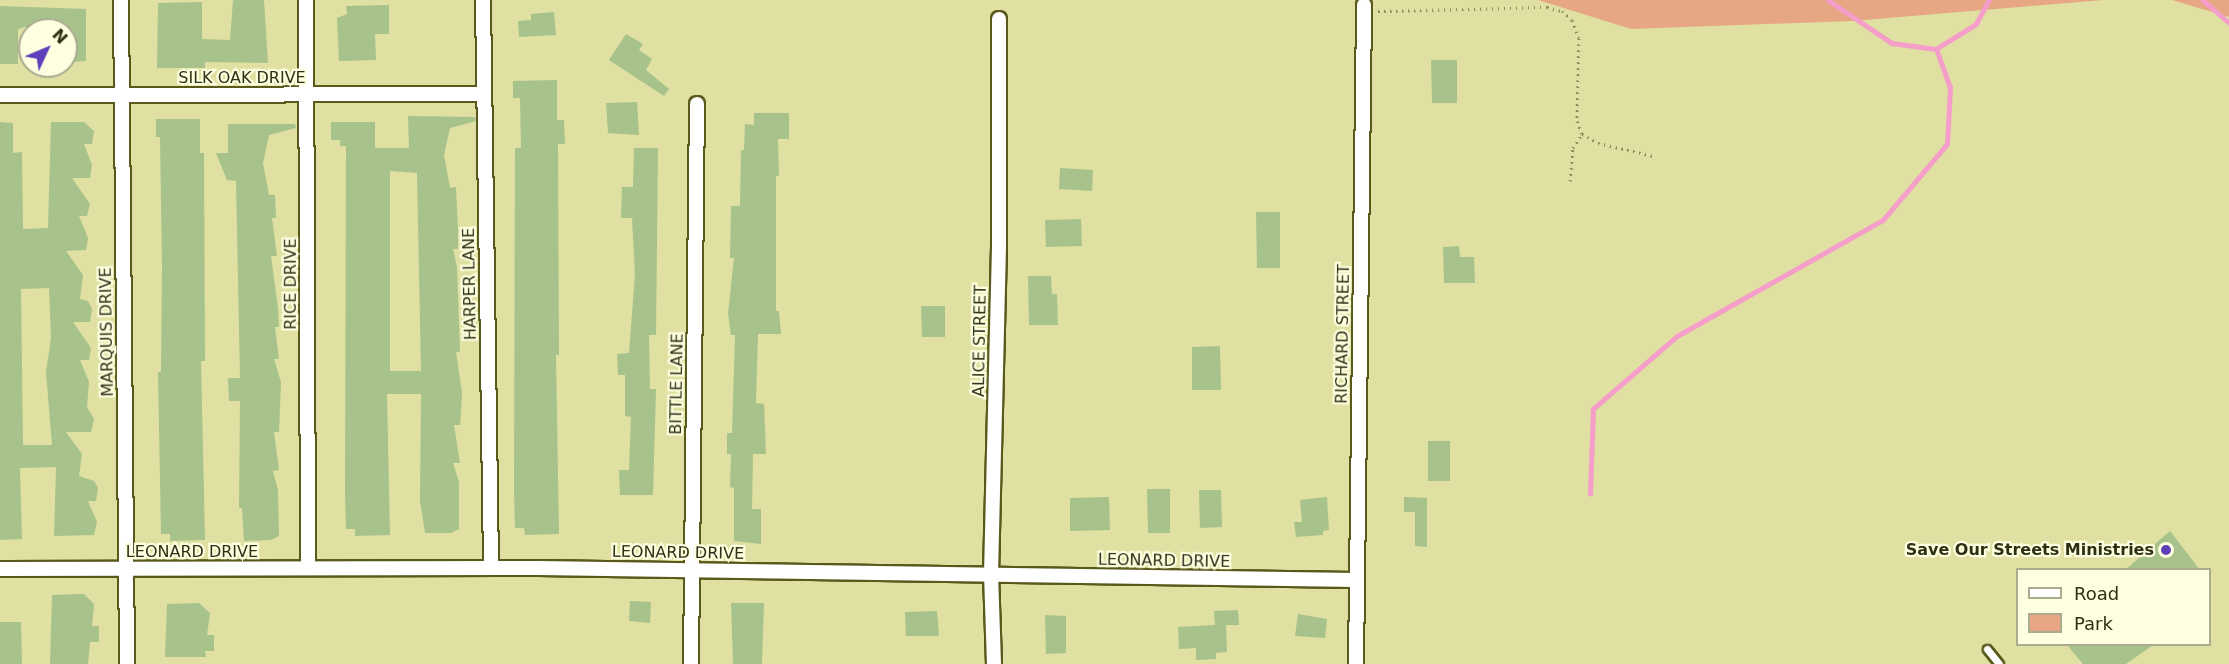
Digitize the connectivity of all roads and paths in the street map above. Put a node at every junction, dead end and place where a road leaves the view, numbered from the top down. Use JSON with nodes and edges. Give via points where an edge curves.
{"nodes":[{"id":1,"x":121,"y":0,"type":"edge"},
{"id":2,"x":306,"y":0,"type":"edge"},
{"id":3,"x":483,"y":0,"type":"edge"},
{"id":4,"x":1364,"y":9,"type":"joint"},
{"id":5,"x":999,"y":19,"type":"dead end"},
{"id":6,"x":483,"y":94,"type":"junction"},
{"id":7,"x":0,"y":95,"type":"edge"},
{"id":8,"x":121,"y":95,"type":"junction"},
{"id":9,"x":307,"y":95,"type":"junction"},
{"id":10,"x":697,"y":104,"type":"dead end"},
{"id":11,"x":1582,"y":134,"type":"junction"},
{"id":12,"x":1654,"y":156,"type":"dead end"},
{"id":13,"x":1570,"y":181,"type":"dead end"},
{"id":14,"x":308,"y":568,"type":"junction"},
{"id":15,"x":491,"y":568,"type":"junction"},
{"id":16,"x":0,"y":569,"type":"edge"},
{"id":17,"x":126,"y":569,"type":"junction"},
{"id":18,"x":692,"y":570,"type":"junction"},
{"id":19,"x":991,"y":574,"type":"junction"},
{"id":20,"x":1356,"y":580,"type":"junction"},
{"id":21,"x":1987,"y":649,"type":"dead end"},
{"id":22,"x":127,"y":664,"type":"edge"},
{"id":23,"x":691,"y":664,"type":"edge"},
{"id":24,"x":994,"y":664,"type":"edge"},
{"id":25,"x":1356,"y":664,"type":"edge"},
{"id":26,"x":1999,"y":664,"type":"edge"}],
"edges":[{"from":1,"to":8,"type":"street","name":"MARQUIS DRIVE"},
{"from":2,"to":9,"type":"street","name":"RICE DRIVE"},
{"from":3,"to":6,"type":"street","name":"HARPER LANE"},
{"from":4,"to":11,"type":"path","via":[[1546,7],[1562,11],[1572,20],[1579,38],[1576,121]]},
{"from":4,"to":20,"type":"street","name":"RICHARD STREET"},
{"from":5,"to":19,"type":"street","name":"ALICE STREET","via":[[999,246]]},
{"from":6,"to":9,"type":"street","name":"SILK OAK DRIVE"},
{"from":6,"to":15,"type":"street","name":"HARPER LANE"},
{"from":7,"to":8,"type":"street","name":"SILK OAK DRIVE"},
{"from":8,"to":9,"type":"street","name":"SILK OAK DRIVE"},
{"from":8,"to":17,"type":"street","name":"MARQUIS DRIVE"},
{"from":9,"to":14,"type":"street","name":"RICE DRIVE"},
{"from":10,"to":18,"type":"street","name":"BITTLE LANE"},
{"from":11,"to":12,"type":"path","via":[[1598,143]]},
{"from":11,"to":13,"type":"path","via":[[1573,148]]},
{"from":14,"to":15,"type":"street","name":"LEONARD DRIVE"},
{"from":14,"to":17,"type":"street","name":"LEONARD DRIVE"},
{"from":15,"to":18,"type":"street","name":"LEONARD DRIVE"},
{"from":16,"to":17,"type":"street","name":"LEONARD DRIVE"},
{"from":17,"to":22,"type":"street","name":"MARQUIS DRIVE"},
{"from":18,"to":19,"type":"street","name":"LEONARD DRIVE"},
{"from":18,"to":23,"type":"street","name":"BITTLE LANE"},
{"from":19,"to":20,"type":"street","name":"LEONARD DRIVE"},
{"from":19,"to":24,"type":"street","name":"ALICE STREET"},
{"from":20,"to":25,"type":"street","name":"RICHARD STREET"},
{"from":21,"to":26,"type":"lane"}]}
